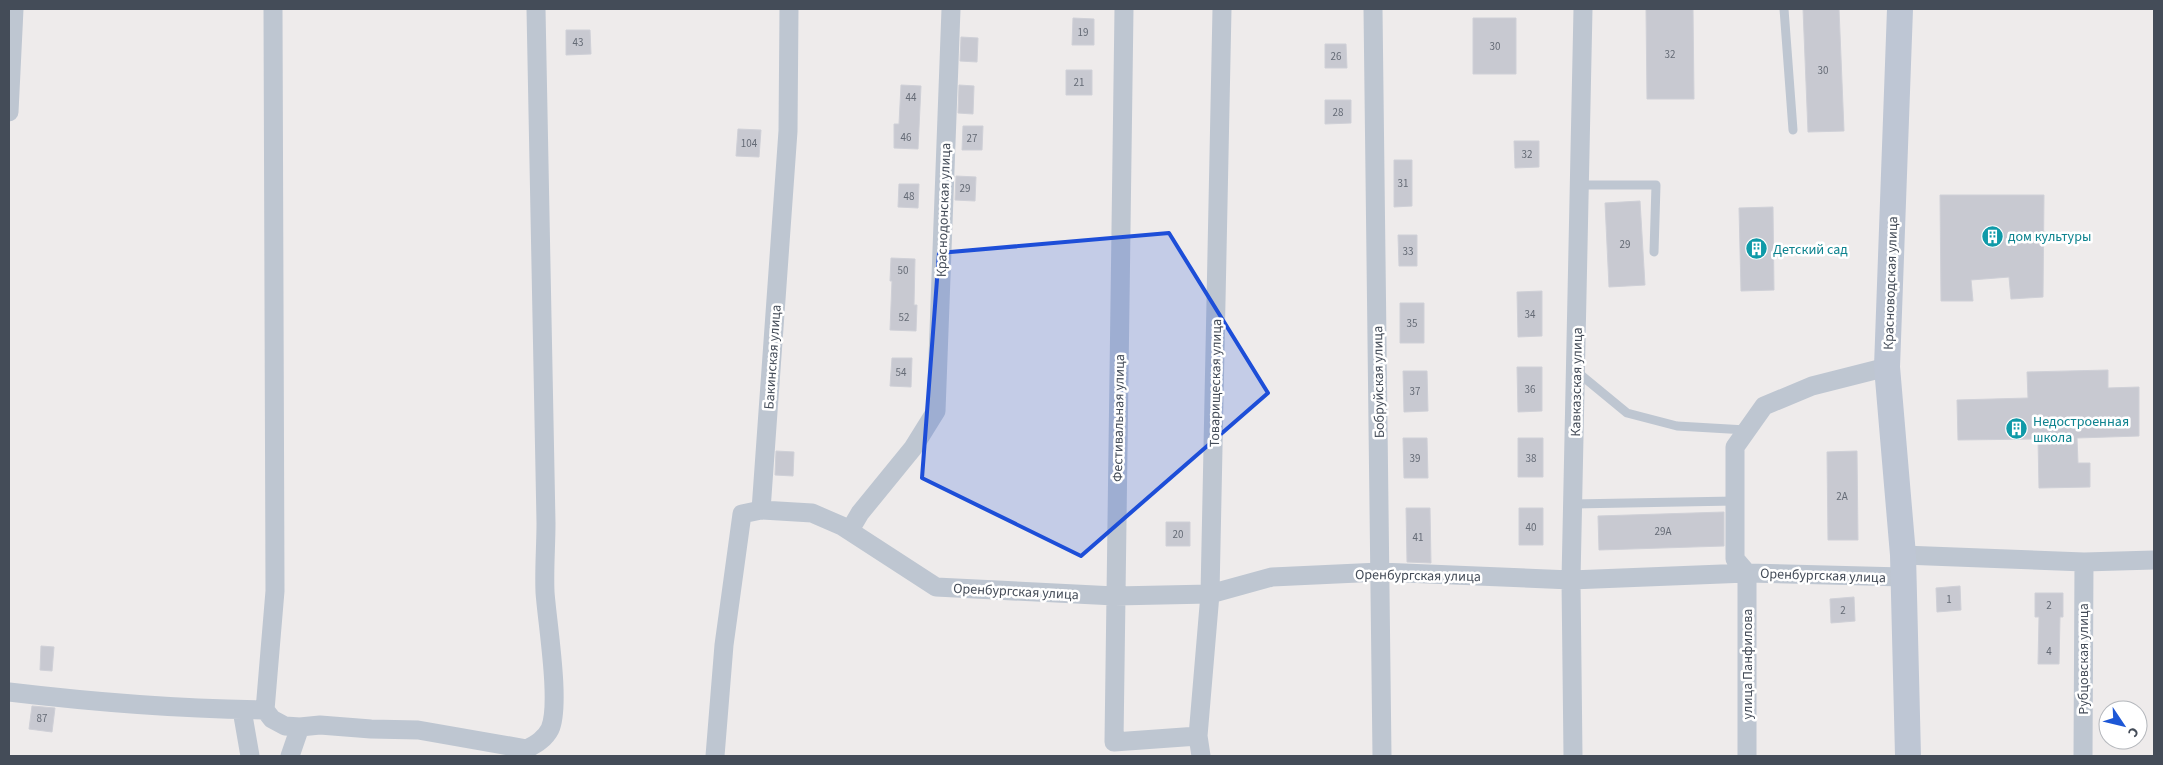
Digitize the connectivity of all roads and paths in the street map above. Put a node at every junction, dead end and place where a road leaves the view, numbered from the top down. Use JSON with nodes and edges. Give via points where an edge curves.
{"nodes":[{"id":1,"x":14,"y":9,"type":"edge"},
{"id":2,"x":273,"y":9,"type":"edge"},
{"id":3,"x":536,"y":9,"type":"edge"},
{"id":4,"x":788,"y":9,"type":"edge"},
{"id":5,"x":951,"y":9,"type":"edge"},
{"id":6,"x":1124,"y":9,"type":"edge"},
{"id":7,"x":1222,"y":9,"type":"edge"},
{"id":8,"x":1373,"y":9,"type":"edge"},
{"id":9,"x":1583,"y":9,"type":"edge"},
{"id":10,"x":1784,"y":9,"type":"edge"},
{"id":11,"x":1900,"y":9,"type":"edge"},
{"id":12,"x":9,"y":112,"type":"edge"},
{"id":13,"x":1792,"y":130,"type":"dead end"},
{"id":14,"x":1580,"y":185,"type":"junction"},
{"id":15,"x":1654,"y":252,"type":"dead end"},
{"id":16,"x":1887,"y":367,"type":"junction"},
{"id":17,"x":1576,"y":371,"type":"junction"},
{"id":18,"x":1746,"y":430,"type":"junction"},
{"id":19,"x":1735,"y":502,"type":"junction"},
{"id":20,"x":1573,"y":504,"type":"junction"},
{"id":21,"x":761,"y":510,"type":"junction"},
{"id":22,"x":850,"y":530,"type":"junction"},
{"id":23,"x":2154,"y":560,"type":"edge"},
{"id":24,"x":2084,"y":562,"type":"junction"},
{"id":25,"x":1903,"y":566,"type":"junction"},
{"id":26,"x":1380,"y":572,"type":"junction"},
{"id":27,"x":1747,"y":573,"type":"junction"},
{"id":28,"x":1572,"y":580,"type":"junction"},
{"id":29,"x":1210,"y":594,"type":"junction"},
{"id":30,"x":1115,"y":596,"type":"junction"},
{"id":31,"x":9,"y":692,"type":"edge"},
{"id":32,"x":242,"y":710,"type":"junction"},
{"id":33,"x":264,"y":710,"type":"junction"},
{"id":34,"x":300,"y":727,"type":"junction"},
{"id":35,"x":1198,"y":736,"type":"junction"},
{"id":36,"x":527,"y":749,"type":"junction"},
{"id":37,"x":250,"y":756,"type":"edge"},
{"id":38,"x":290,"y":756,"type":"edge"},
{"id":39,"x":544,"y":756,"type":"edge"},
{"id":40,"x":716,"y":756,"type":"edge"},
{"id":41,"x":1201,"y":756,"type":"edge"},
{"id":42,"x":1382,"y":756,"type":"edge"},
{"id":43,"x":1573,"y":756,"type":"edge"},
{"id":44,"x":1747,"y":756,"type":"edge"},
{"id":45,"x":1908,"y":756,"type":"edge"},
{"id":46,"x":2083,"y":756,"type":"edge"}],
"edges":[{"from":1,"to":12,"type":"street"},
{"from":2,"to":33,"type":"street","via":[[275,591]]},
{"from":3,"to":36,"type":"street","via":[[545,591],[554,708],[550,729]]},
{"from":4,"to":21,"type":"street","name":"Бакинская улица","via":[[788,130]]},
{"from":5,"to":22,"type":"street","name":"Краснодонская улица","via":[[936,411],[913,448],[860,512]]},
{"from":6,"to":30,"type":"street","name":"Фестивальная улица"},
{"from":7,"to":29,"type":"street","name":"Товарищеская улица"},
{"from":8,"to":26,"type":"street","name":"Бобруйская улица"},
{"from":9,"to":14,"type":"street","name":"Кавказская улица"},
{"from":10,"to":13,"type":"lane"},
{"from":11,"to":16,"type":"main road","name":"Красноводская улица"},
{"from":14,"to":15,"type":"lane","via":[[1656,185]]},
{"from":14,"to":17,"type":"street","name":"Кавказская улица"},
{"from":16,"to":18,"type":"street","name":"Красноводская улица","via":[[1812,386],[1764,406]]},
{"from":16,"to":25,"type":"main road"},
{"from":17,"to":18,"type":"lane","via":[[1627,413],[1677,426]]},
{"from":17,"to":20,"type":"street","name":"Кавказская улица"},
{"from":18,"to":19,"type":"street","name":"Красноводская улица","via":[[1734,447]]},
{"from":19,"to":20,"type":"lane"},
{"from":19,"to":27,"type":"street","name":"Красноводская улица","via":[[1736,559]]},
{"from":20,"to":28,"type":"street","name":"Кавказская улица"},
{"from":21,"to":22,"type":"street","via":[[812,513]]},
{"from":21,"to":40,"type":"street","via":[[742,514],[724,645]]},
{"from":22,"to":30,"type":"street","name":"Оренбургская улица","via":[[936,587]]},
{"from":23,"to":24,"type":"street","name":"Оренбургская улица"},
{"from":24,"to":25,"type":"street","name":"Оренбургская улица"},
{"from":24,"to":46,"type":"street","name":"Рубцовская улица"},
{"from":25,"to":27,"type":"street","name":"Оренбургская улица"},
{"from":25,"to":45,"type":"main road"},
{"from":26,"to":28,"type":"street","name":"Оренбургская улица"},
{"from":26,"to":29,"type":"street","name":"Оренбургская улица","via":[[1272,577]]},
{"from":26,"to":42,"type":"street","name":"Бобруйская улица"},
{"from":27,"to":28,"type":"street","name":"Оренбургская улица"},
{"from":27,"to":44,"type":"street","name":"улица Панфилова"},
{"from":28,"to":43,"type":"street","name":"Кавказская улица"},
{"from":29,"to":30,"type":"street","name":"Оренбургская улица"},
{"from":29,"to":35,"type":"street","name":"Товарищеская улица"},
{"from":30,"to":35,"type":"street","name":"Фестивальная улица","via":[[1114,742]]},
{"from":31,"to":32,"type":"street"},
{"from":32,"to":33,"type":"street"},
{"from":32,"to":37,"type":"street"},
{"from":33,"to":34,"type":"street","via":[[285,726]]},
{"from":34,"to":36,"type":"street","via":[[320,725],[418,730]]},
{"from":34,"to":38,"type":"street"},
{"from":35,"to":41,"type":"street","name":"Товарищеская улица"},
{"from":36,"to":39,"type":"street"}]}
